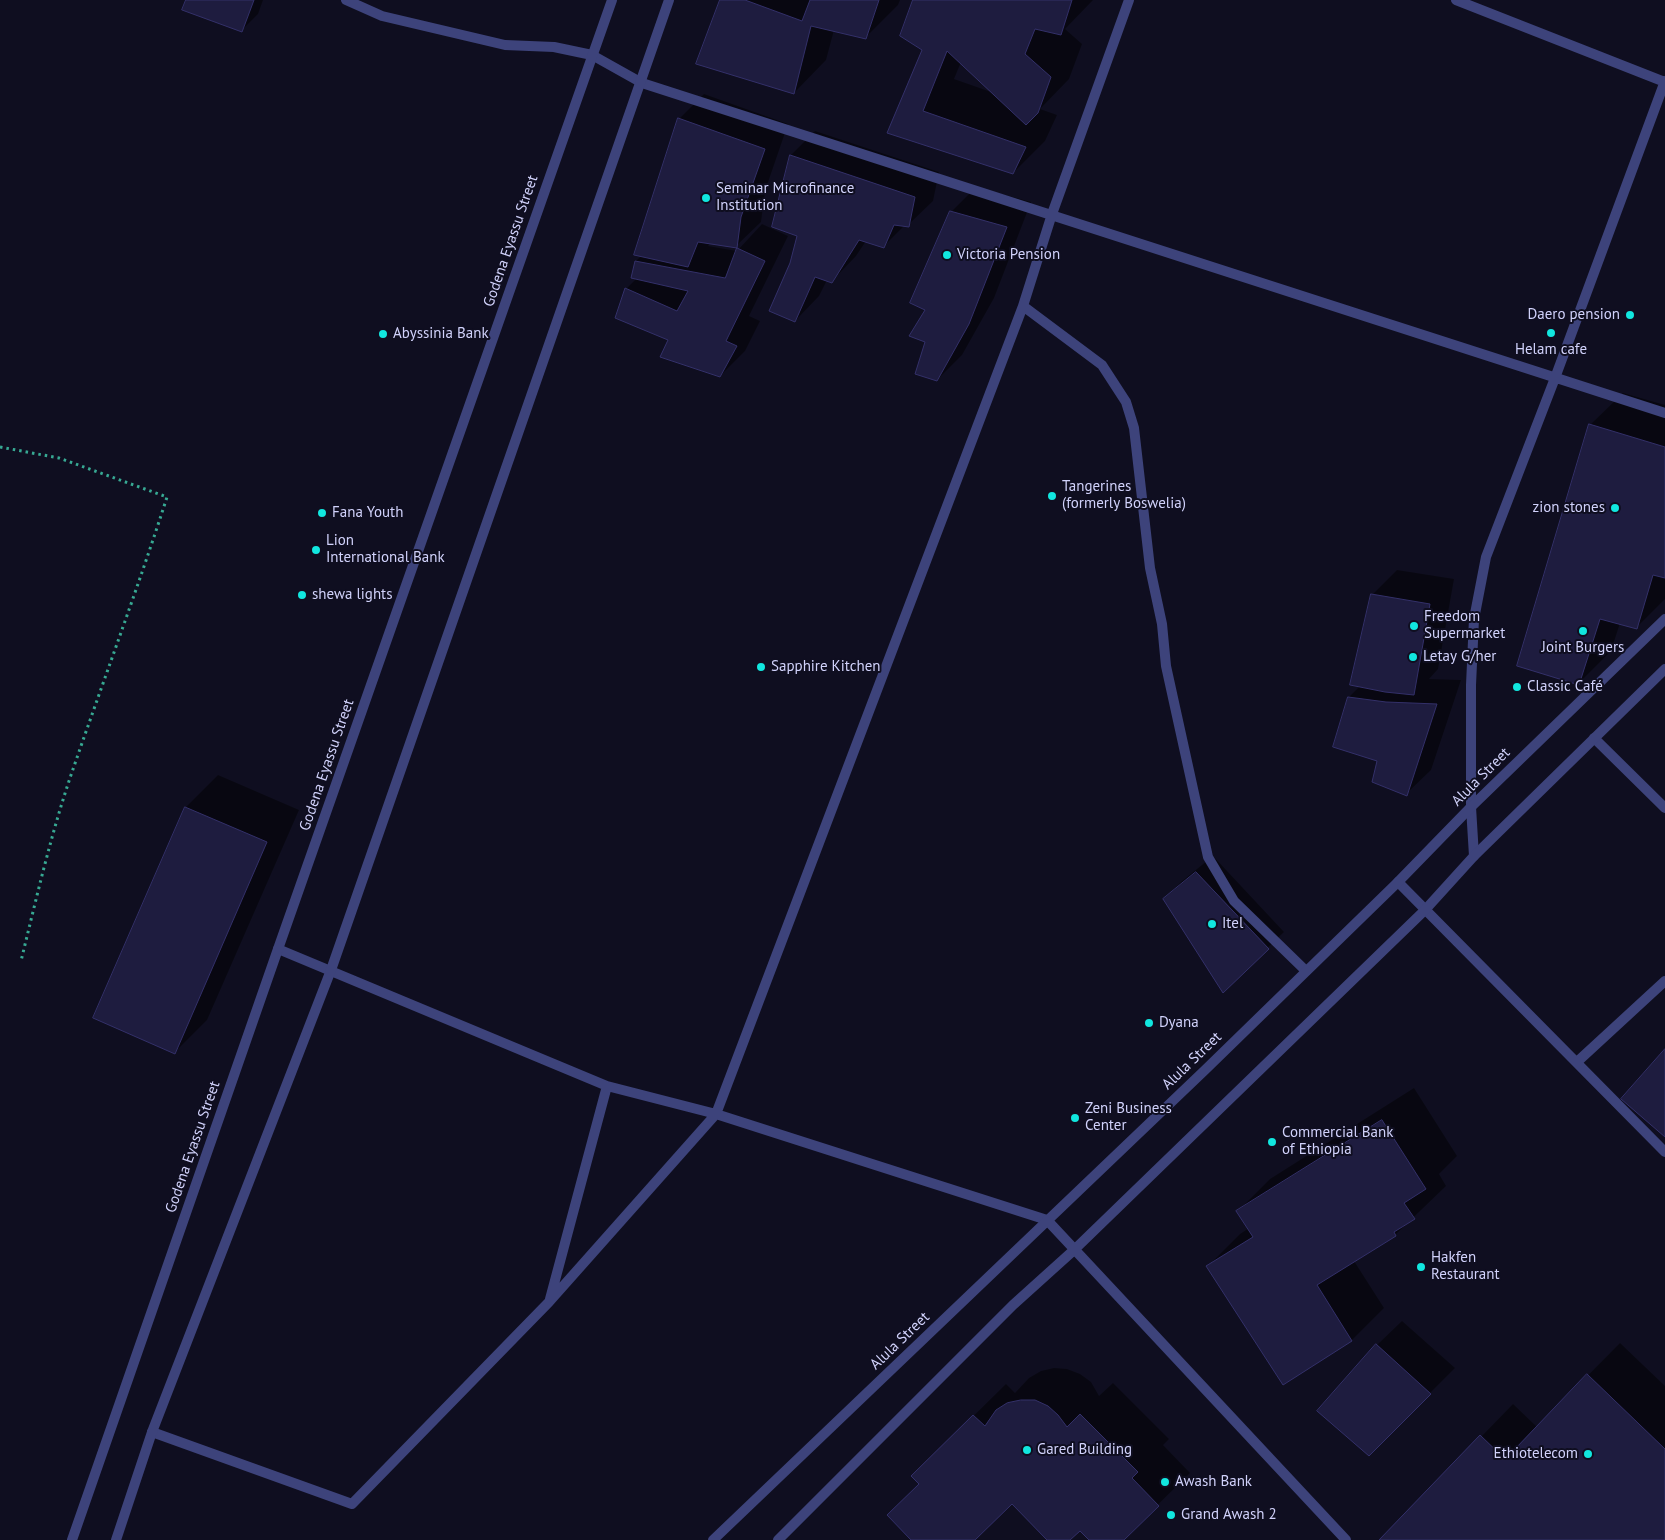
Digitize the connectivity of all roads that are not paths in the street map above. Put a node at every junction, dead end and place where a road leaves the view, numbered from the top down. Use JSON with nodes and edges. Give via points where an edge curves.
{"nodes":[{"id":1,"x":346,"y":0,"type":"edge"},
{"id":2,"x":612,"y":0,"type":"edge"},
{"id":3,"x":670,"y":0,"type":"edge"},
{"id":4,"x":1129,"y":0,"type":"edge"},
{"id":5,"x":1456,"y":0,"type":"edge"},
{"id":6,"x":592,"y":55,"type":"junction"},
{"id":7,"x":1665,"y":82,"type":"edge"},
{"id":8,"x":642,"y":83,"type":"junction"},
{"id":9,"x":1052,"y":214,"type":"junction"},
{"id":10,"x":1023,"y":306,"type":"junction"},
{"id":11,"x":1555,"y":378,"type":"junction"},
{"id":12,"x":1665,"y":414,"type":"edge"},
{"id":13,"x":1665,"y":619,"type":"edge"},
{"id":14,"x":1665,"y":669,"type":"edge"},
{"id":15,"x":1594,"y":738,"type":"junction"},
{"id":16,"x":1471,"y":807,"type":"junction"},
{"id":17,"x":1665,"y":808,"type":"edge"},
{"id":18,"x":1474,"y":856,"type":"junction"},
{"id":19,"x":1398,"y":882,"type":"junction"},
{"id":20,"x":1425,"y":910,"type":"junction"},
{"id":21,"x":278,"y":949,"type":"junction"},
{"id":22,"x":331,"y":970,"type":"junction"},
{"id":23,"x":1306,"y":971,"type":"junction"},
{"id":24,"x":1665,"y":981,"type":"edge"},
{"id":25,"x":1577,"y":1062,"type":"junction"},
{"id":26,"x":607,"y":1086,"type":"junction"},
{"id":27,"x":716,"y":1114,"type":"junction"},
{"id":28,"x":1665,"y":1152,"type":"edge"},
{"id":29,"x":1047,"y":1220,"type":"junction"},
{"id":30,"x":1074,"y":1250,"type":"junction"},
{"id":31,"x":549,"y":1302,"type":"junction"},
{"id":32,"x":152,"y":1432,"type":"junction"},
{"id":33,"x":72,"y":1540,"type":"edge"},
{"id":34,"x":116,"y":1540,"type":"edge"},
{"id":35,"x":713,"y":1540,"type":"edge"},
{"id":36,"x":778,"y":1540,"type":"edge"},
{"id":37,"x":1346,"y":1540,"type":"edge"}],
"edges":[{"from":1,"to":6,"type":"street","via":[[382,16],[505,45],[554,47]]},
{"from":2,"to":6,"type":"street","name":"Godena Eyassu Street"},
{"from":3,"to":8,"type":"street"},
{"from":4,"to":9,"type":"street"},
{"from":5,"to":7,"type":"street"},
{"from":6,"to":8,"type":"street"},
{"from":6,"to":21,"type":"street","name":"Godena Eyassu Street"},
{"from":7,"to":11,"type":"street"},
{"from":8,"to":9,"type":"street"},
{"from":8,"to":22,"type":"street"},
{"from":9,"to":10,"type":"street"},
{"from":9,"to":11,"type":"street"},
{"from":10,"to":23,"type":"street","via":[[1102,365],[1126,402],[1134,428],[1150,568],[1162,624],[1166,666],[1208,857],[1234,901]]},
{"from":10,"to":27,"type":"street"},
{"from":11,"to":12,"type":"street"},
{"from":11,"to":16,"type":"street","via":[[1486,557],[1474,619]]},
{"from":13,"to":16,"type":"street","name":"Alula Street"},
{"from":14,"to":15,"type":"street"},
{"from":15,"to":17,"type":"street"},
{"from":15,"to":18,"type":"street"},
{"from":16,"to":18,"type":"street"},
{"from":16,"to":19,"type":"street","name":"Alula Street"},
{"from":18,"to":20,"type":"street"},
{"from":19,"to":20,"type":"street"},
{"from":19,"to":23,"type":"street","name":"Alula Street"},
{"from":20,"to":25,"type":"street"},
{"from":20,"to":30,"type":"street"},
{"from":21,"to":22,"type":"street"},
{"from":21,"to":33,"type":"street","name":"Godena Eyassu Street"},
{"from":22,"to":26,"type":"street"},
{"from":22,"to":32,"type":"street"},
{"from":23,"to":29,"type":"street","name":"Alula Street"},
{"from":24,"to":25,"type":"street"},
{"from":25,"to":28,"type":"street"},
{"from":26,"to":27,"type":"street"},
{"from":26,"to":31,"type":"street"},
{"from":27,"to":29,"type":"street"},
{"from":27,"to":31,"type":"street"},
{"from":29,"to":30,"type":"street"},
{"from":29,"to":35,"type":"street","name":"Alula Street"},
{"from":30,"to":36,"type":"street","via":[[1013,1304]]},
{"from":30,"to":37,"type":"street"},
{"from":31,"to":32,"type":"street","via":[[352,1504]]},
{"from":32,"to":34,"type":"street"}]}
